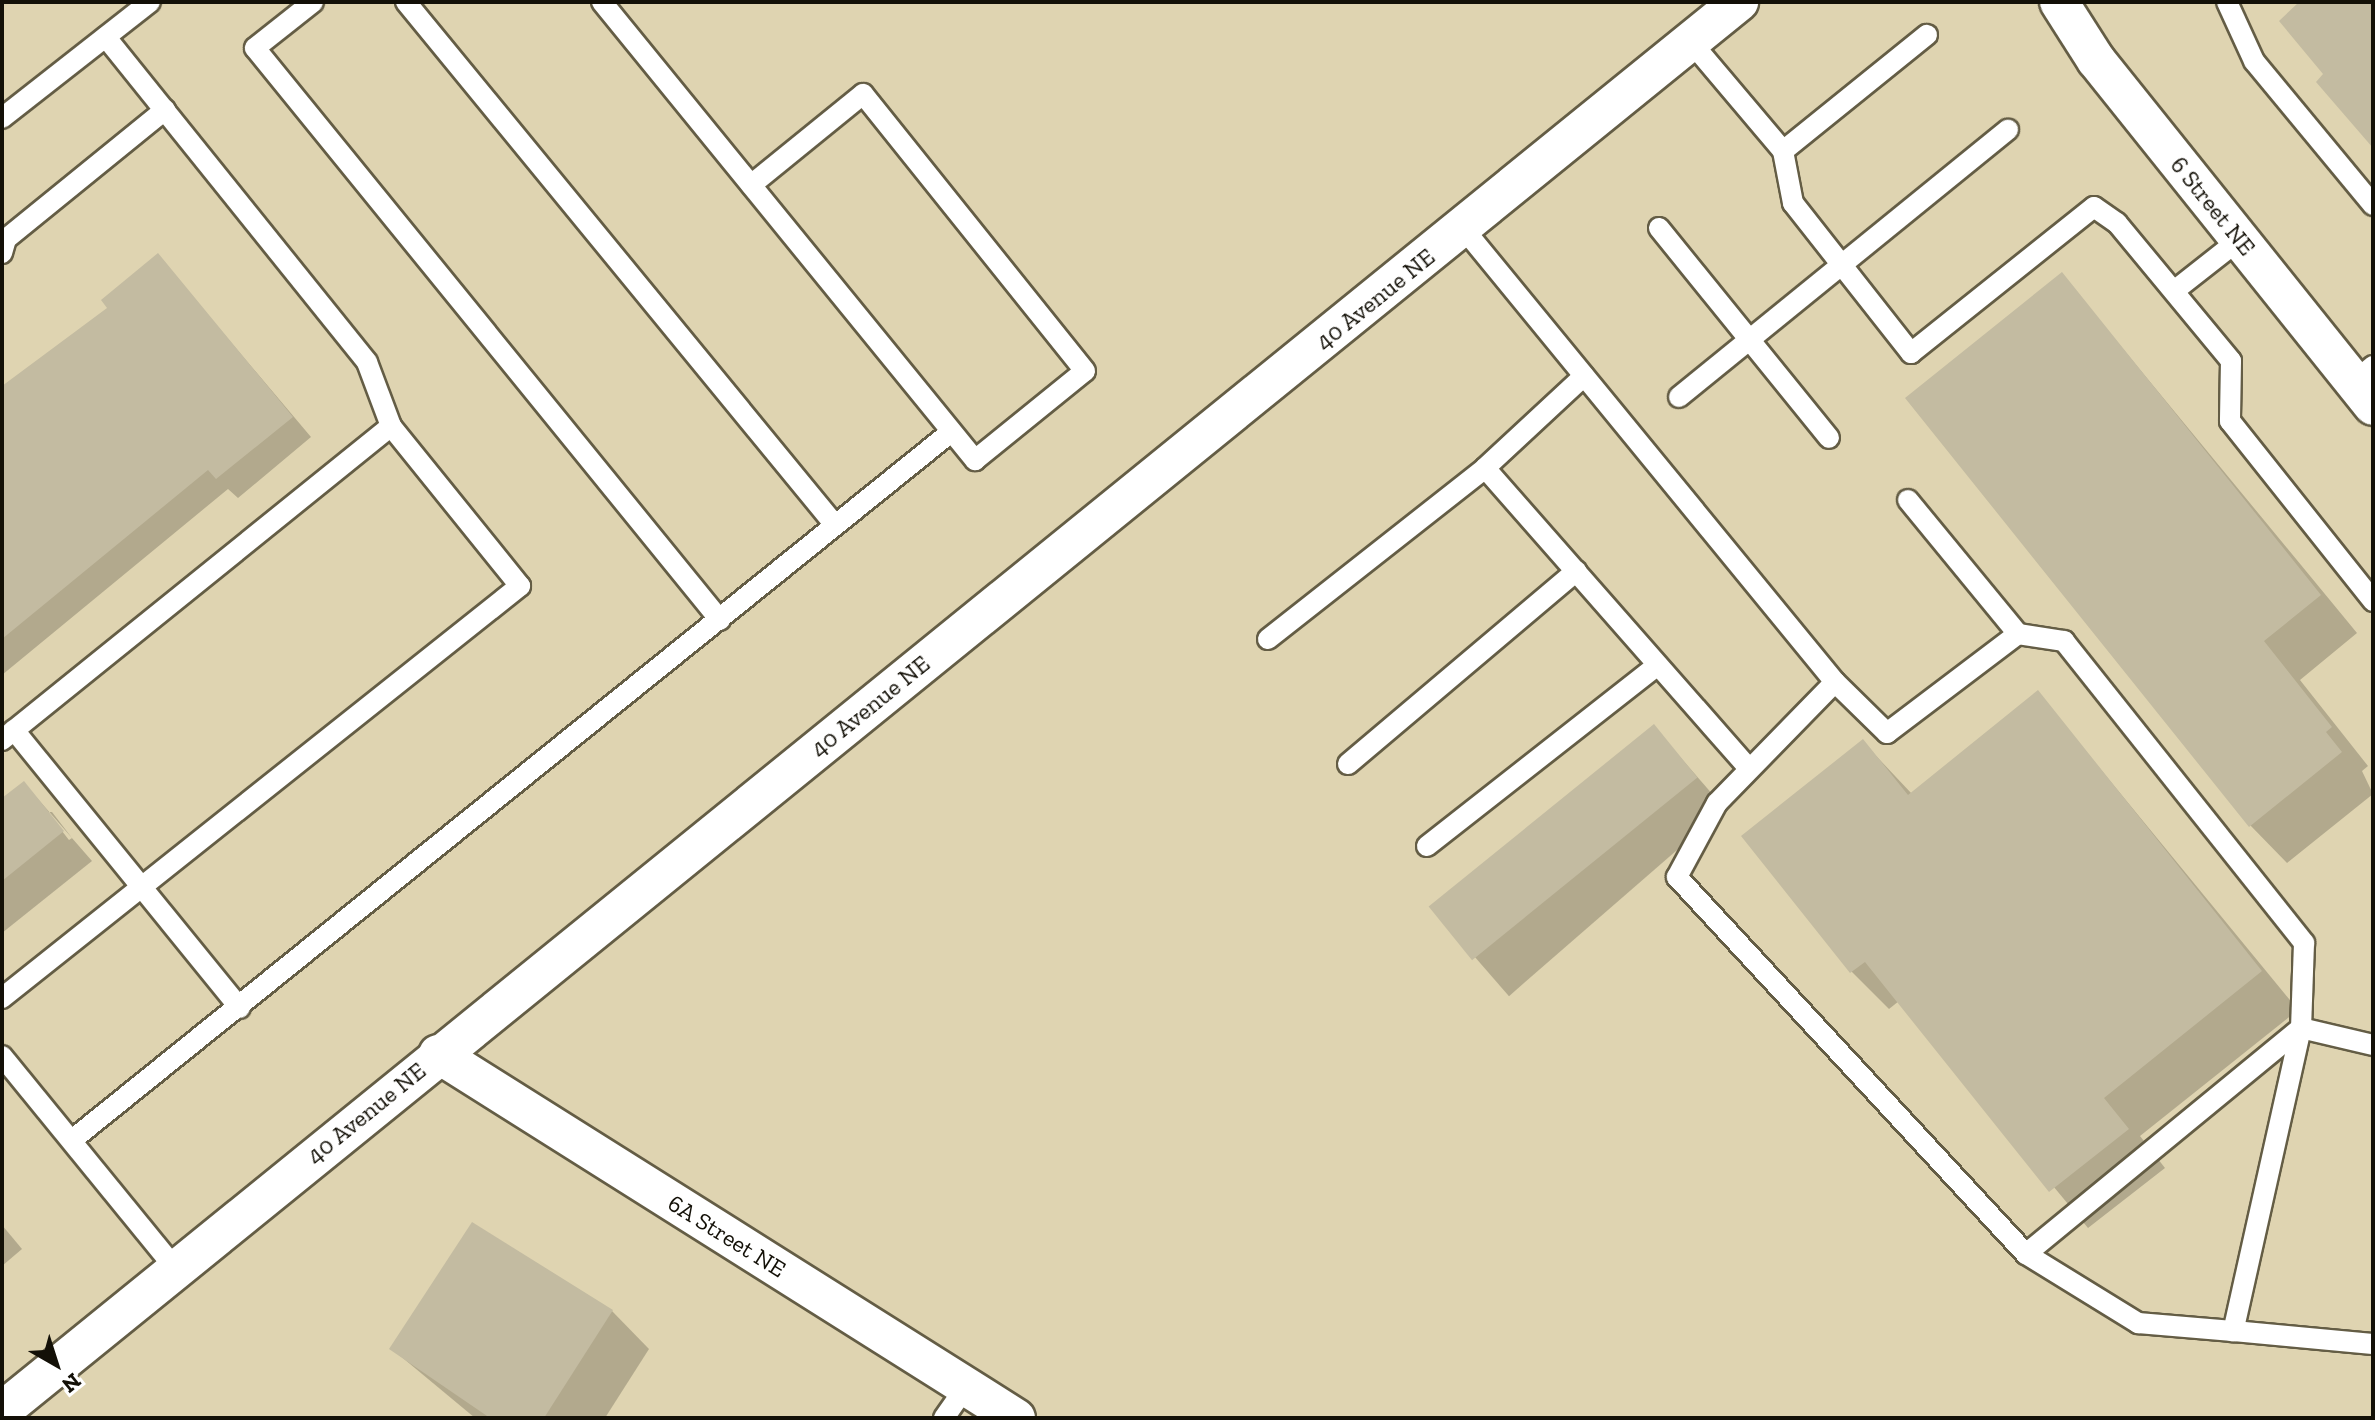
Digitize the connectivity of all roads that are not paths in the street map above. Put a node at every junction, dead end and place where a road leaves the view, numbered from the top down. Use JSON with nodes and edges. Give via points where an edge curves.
{"nodes":[{"id":1,"x":150,"y":2,"type":"edge"},
{"id":2,"x":313,"y":2,"type":"edge"},
{"id":3,"x":406,"y":2,"type":"edge"},
{"id":4,"x":602,"y":2,"type":"edge"},
{"id":5,"x":1739,"y":2,"type":"edge"},
{"id":6,"x":2059,"y":2,"type":"edge"},
{"id":7,"x":2227,"y":2,"type":"edge"},
{"id":8,"x":1927,"y":35,"type":"dead end"},
{"id":9,"x":106,"y":37,"type":"junction"},
{"id":10,"x":1691,"y":42,"type":"junction"},
{"id":11,"x":165,"y":110,"type":"junction"},
{"id":12,"x":2,"y":118,"type":"edge"},
{"id":13,"x":2008,"y":130,"type":"dead end"},
{"id":14,"x":1783,"y":151,"type":"junction"},
{"id":15,"x":751,"y":185,"type":"junction"},
{"id":16,"x":2373,"y":205,"type":"edge"},
{"id":17,"x":1463,"y":228,"type":"junction"},
{"id":18,"x":1659,"y":228,"type":"dead end"},
{"id":19,"x":2240,"y":239,"type":"junction"},
{"id":20,"x":2,"y":253,"type":"edge"},
{"id":21,"x":1841,"y":264,"type":"junction"},
{"id":22,"x":2174,"y":291,"type":"junction"},
{"id":23,"x":1749,"y":338,"type":"junction"},
{"id":24,"x":1584,"y":376,"type":"junction"},
{"id":25,"x":2367,"y":385,"type":"edge"},
{"id":26,"x":1679,"y":397,"type":"dead end"},
{"id":27,"x":391,"y":426,"type":"junction"},
{"id":28,"x":951,"y":432,"type":"junction"},
{"id":29,"x":1829,"y":438,"type":"dead end"},
{"id":30,"x":1485,"y":468,"type":"junction"},
{"id":31,"x":1908,"y":500,"type":"dead end"},
{"id":32,"x":835,"y":525,"type":"junction"},
{"id":33,"x":1576,"y":571,"type":"junction"},
{"id":34,"x":2373,"y":601,"type":"edge"},
{"id":35,"x":720,"y":620,"type":"junction"},
{"id":36,"x":2018,"y":634,"type":"junction"},
{"id":37,"x":1268,"y":639,"type":"dead end"},
{"id":38,"x":1658,"y":665,"type":"junction"},
{"id":39,"x":1835,"y":682,"type":"junction"},
{"id":40,"x":8,"y":735,"type":"edge"},
{"id":41,"x":1348,"y":764,"type":"dead end"},
{"id":42,"x":1749,"y":769,"type":"junction"},
{"id":43,"x":1427,"y":846,"type":"dead end"},
{"id":44,"x":141,"y":885,"type":"junction"},
{"id":45,"x":2,"y":998,"type":"edge"},
{"id":46,"x":240,"y":1008,"type":"junction"},
{"id":47,"x":2301,"y":1028,"type":"junction"},
{"id":48,"x":2373,"y":1045,"type":"edge"},
{"id":49,"x":438,"y":1054,"type":"junction"},
{"id":50,"x":2,"y":1056,"type":"edge"},
{"id":51,"x":72,"y":1140,"type":"junction"},
{"id":52,"x":2026,"y":1254,"type":"junction"},
{"id":53,"x":176,"y":1269,"type":"junction"},
{"id":54,"x":2233,"y":1331,"type":"junction"},
{"id":55,"x":2373,"y":1344,"type":"edge"},
{"id":56,"x":966,"y":1387,"type":"junction"},
{"id":57,"x":2,"y":1411,"type":"edge"},
{"id":58,"x":944,"y":1418,"type":"edge"},
{"id":59,"x":1016,"y":1418,"type":"edge"}],
"edges":[{"from":1,"to":9,"type":"lane"},
{"from":2,"to":35,"type":"lane","via":[[255,48]]},
{"from":3,"to":32,"type":"lane"},
{"from":4,"to":15,"type":"lane"},
{"from":5,"to":10,"type":"street","name":"40 Avenue NE"},
{"from":6,"to":19,"type":"street","name":"6 Street NE","via":[[2096,60]]},
{"from":7,"to":16,"type":"lane","via":[[2254,61]]},
{"from":8,"to":14,"type":"lane"},
{"from":9,"to":11,"type":"lane"},
{"from":9,"to":12,"type":"lane"},
{"from":10,"to":14,"type":"lane"},
{"from":10,"to":17,"type":"street","name":"40 Avenue NE"},
{"from":11,"to":20,"type":"lane","via":[[6,239]]},
{"from":11,"to":27,"type":"lane","via":[[367,362]]},
{"from":13,"to":21,"type":"lane"},
{"from":14,"to":21,"type":"lane","via":[[1793,203]]},
{"from":15,"to":28,"type":"lane"},
{"from":15,"to":28,"type":"lane","via":[[863,94],[1085,371],[975,460]]},
{"from":17,"to":24,"type":"lane"},
{"from":17,"to":49,"type":"street","name":"40 Avenue NE"},
{"from":18,"to":23,"type":"lane"},
{"from":19,"to":22,"type":"lane"},
{"from":19,"to":25,"type":"street","name":"6 Street NE"},
{"from":21,"to":22,"type":"lane","via":[[1911,353],[2094,207],[2124,229]]},
{"from":21,"to":23,"type":"lane"},
{"from":22,"to":34,"type":"lane","via":[[2231,361],[2230,421]]},
{"from":23,"to":26,"type":"lane"},
{"from":23,"to":29,"type":"lane"},
{"from":24,"to":30,"type":"lane"},
{"from":24,"to":39,"type":"lane"},
{"from":27,"to":40,"type":"lane"},
{"from":27,"to":44,"type":"lane","via":[[520,586]]},
{"from":28,"to":32,"type":"lane"},
{"from":30,"to":33,"type":"lane"},
{"from":30,"to":37,"type":"lane"},
{"from":31,"to":36,"type":"lane"},
{"from":32,"to":35,"type":"lane"},
{"from":33,"to":38,"type":"lane"},
{"from":33,"to":41,"type":"lane"},
{"from":35,"to":46,"type":"lane"},
{"from":36,"to":39,"type":"lane","via":[[1887,733]]},
{"from":36,"to":47,"type":"lane","via":[[2064,641],[2304,943]]},
{"from":38,"to":42,"type":"lane"},
{"from":38,"to":43,"type":"lane"},
{"from":39,"to":42,"type":"lane"},
{"from":40,"to":44,"type":"lane"},
{"from":42,"to":52,"type":"lane","via":[[1717,803],[1677,877]]},
{"from":44,"to":45,"type":"lane"},
{"from":44,"to":46,"type":"lane"},
{"from":46,"to":51,"type":"lane"},
{"from":47,"to":48,"type":"lane"},
{"from":47,"to":52,"type":"lane"},
{"from":47,"to":54,"type":"lane"},
{"from":49,"to":53,"type":"street","name":"40 Avenue NE"},
{"from":49,"to":56,"type":"street","name":"6A Street NE"},
{"from":50,"to":51,"type":"lane"},
{"from":51,"to":53,"type":"lane"},
{"from":52,"to":54,"type":"lane","via":[[2138,1323]]},
{"from":53,"to":57,"type":"street","name":"40 Avenue NE"},
{"from":54,"to":55,"type":"lane"},
{"from":56,"to":58,"type":"lane"},
{"from":56,"to":59,"type":"street","name":"6A Street NE"}]}
